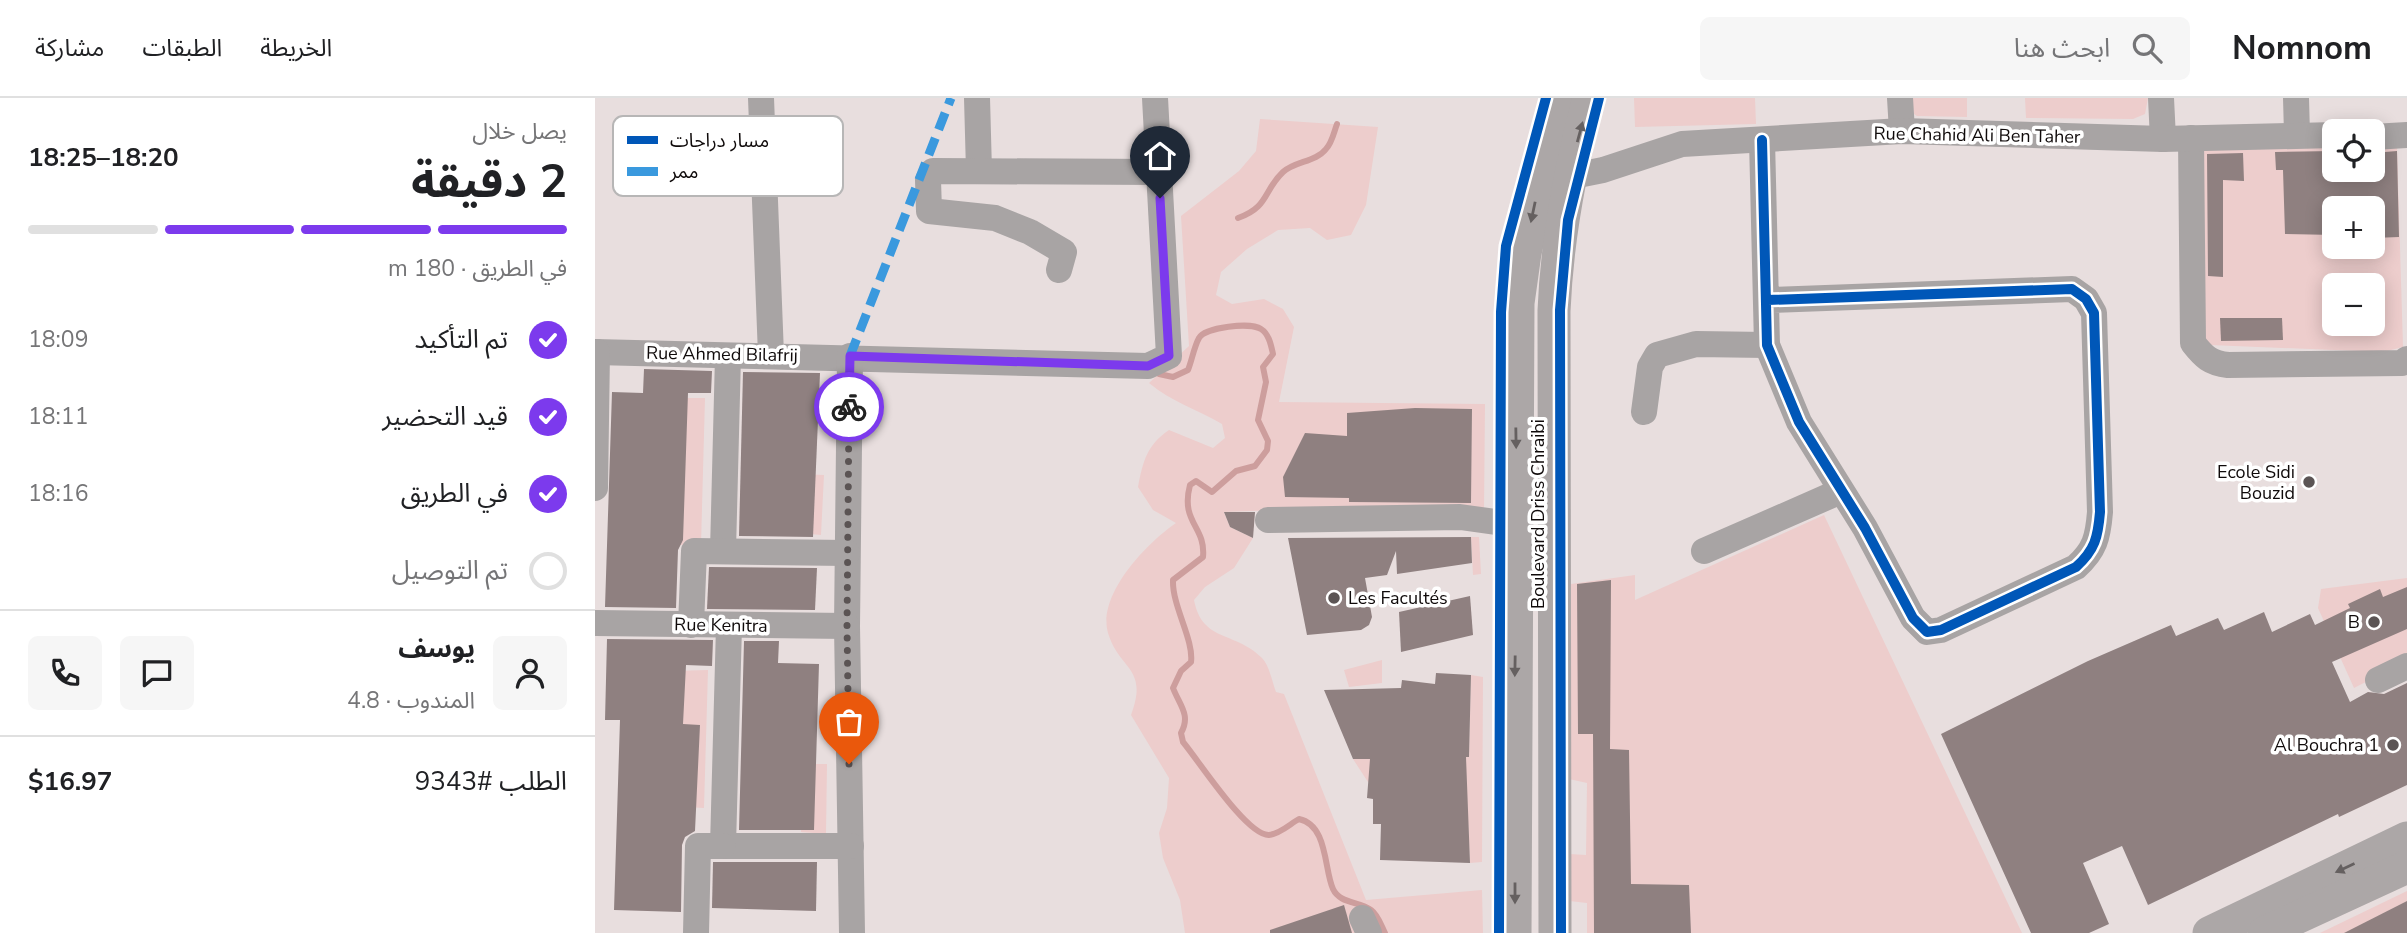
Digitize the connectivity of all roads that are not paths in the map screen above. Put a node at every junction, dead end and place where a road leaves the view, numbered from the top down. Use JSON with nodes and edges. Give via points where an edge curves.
{"nodes":[{"id":1,"x":761,"y":98,"type":"edge"},
{"id":2,"x":977,"y":98,"type":"edge"},
{"id":3,"x":1154,"y":98,"type":"edge"},
{"id":4,"x":1900,"y":98,"type":"edge"},
{"id":5,"x":2161,"y":98,"type":"edge"},
{"id":6,"x":2297,"y":98,"type":"edge"},
{"id":7,"x":1562,"y":99,"type":"edge"},
{"id":8,"x":762,"y":116,"type":"edge"},
{"id":9,"x":1902,"y":131,"type":"junction"},
{"id":10,"x":2297,"y":134,"type":"junction"},
{"id":11,"x":2322,"y":135,"type":"edge"},
{"id":12,"x":2407,"y":135,"type":"edge"},
{"id":13,"x":2385,"y":136,"type":"edge"},
{"id":14,"x":2191,"y":138,"type":"junction"},
{"id":15,"x":2163,"y":139,"type":"junction"},
{"id":16,"x":1762,"y":140,"type":"junction"},
{"id":17,"x":979,"y":171,"type":"junction"},
{"id":18,"x":1159,"y":172,"type":"junction"},
{"id":19,"x":1555,"y":174,"type":"junction"},
{"id":20,"x":765,"y":196,"type":"edge"},
{"id":21,"x":1059,"y":270,"type":"dead end"},
{"id":22,"x":1767,"y":300,"type":"junction"},
{"id":23,"x":1767,"y":345,"type":"junction"},
{"id":24,"x":596,"y":352,"type":"edge"},
{"id":25,"x":771,"y":355,"type":"junction"},
{"id":26,"x":727,"y":356,"type":"junction"},
{"id":27,"x":850,"y":356,"type":"junction"},
{"id":28,"x":2407,"y":359,"type":"edge"},
{"id":29,"x":1644,"y":412,"type":"dead end"},
{"id":30,"x":595,"y":488,"type":"edge"},
{"id":31,"x":1841,"y":491,"type":"junction"},
{"id":32,"x":1268,"y":520,"type":"dead end"},
{"id":33,"x":1517,"y":525,"type":"junction"},
{"id":34,"x":723,"y":551,"type":"junction"},
{"id":35,"x":1704,"y":551,"type":"dead end"},
{"id":36,"x":847,"y":553,"type":"junction"},
{"id":37,"x":595,"y":623,"type":"edge"},
{"id":38,"x":691,"y":625,"type":"junction"},
{"id":39,"x":729,"y":626,"type":"junction"},
{"id":40,"x":847,"y":626,"type":"junction"},
{"id":41,"x":2407,"y":666,"type":"edge"},
{"id":42,"x":2378,"y":680,"type":"dead end"},
{"id":43,"x":2407,"y":838,"type":"edge"},
{"id":44,"x":723,"y":846,"type":"junction"},
{"id":45,"x":851,"y":846,"type":"junction"},
{"id":46,"x":2407,"y":867,"type":"edge"},
{"id":47,"x":696,"y":933,"type":"edge"},
{"id":48,"x":852,"y":933,"type":"edge"},
{"id":49,"x":1515,"y":933,"type":"edge"},
{"id":50,"x":1555,"y":933,"type":"edge"},
{"id":51,"x":2209,"y":933,"type":"edge"},
{"id":52,"x":2264,"y":933,"type":"edge"}],
"edges":[{"from":1,"to":8,"type":"street"},
{"from":2,"to":17,"type":"street"},
{"from":3,"to":18,"type":"street"},
{"from":4,"to":9,"type":"street"},
{"from":5,"to":15,"type":"street"},
{"from":6,"to":10,"type":"street"},
{"from":7,"to":19,"type":"main road","name":"Boulevard Driss Chraibi"},
{"from":9,"to":15,"type":"street","name":"Rue Chahid Ali Ben Taher"},
{"from":9,"to":16,"type":"street","name":"Rue Chahid Ali Ben Taher"},
{"from":10,"to":11,"type":"street","name":"Rue Chahid Ali Ben Taher"},
{"from":10,"to":14,"type":"street","name":"Rue Chahid Ali Ben Taher"},
{"from":12,"to":13,"type":"street"},
{"from":14,"to":15,"type":"street","name":"Rue Chahid Ali Ben Taher"},
{"from":14,"to":28,"type":"street","via":[[2193,343],[2204,358],[2228,365],[2402,363]]},
{"from":16,"to":19,"type":"street","name":"Rue Chahid Ali Ben Taher","via":[[1682,145],[1603,170]]},
{"from":16,"to":22,"type":"street"},
{"from":17,"to":18,"type":"street"},
{"from":17,"to":21,"type":"street","via":[[933,171],[928,180],[929,211],[995,218],[1030,232],[1064,252]]},
{"from":18,"to":27,"type":"street","name":"Rue Ahmed Bilafrij","via":[[1169,356],[1161,362],[1148,366]]},
{"from":19,"to":33,"type":"main road","name":"Boulevard Driss Chraibi","one_way":true,"via":[[1518,303]]},
{"from":19,"to":50,"type":"main road","name":"Boulevard Driss Chraibi"},
{"from":20,"to":25,"type":"street"},
{"from":22,"to":23,"type":"street"},
{"from":22,"to":31,"type":"street","via":[[2072,289],[2086,299],[2094,313],[2100,512],[2097,541],[2076,567],[1941,630],[1927,632],[1913,618]]},
{"from":23,"to":29,"type":"street","via":[[1696,344],[1657,355],[1650,367]]},
{"from":23,"to":31,"type":"street","via":[[1799,422]]},
{"from":24,"to":26,"type":"street","name":"Rue Ahmed Bilafrij"},
{"from":24,"to":30,"type":"street"},
{"from":25,"to":26,"type":"street","name":"Rue Ahmed Bilafrij"},
{"from":25,"to":27,"type":"street","name":"Rue Ahmed Bilafrij"},
{"from":26,"to":34,"type":"street"},
{"from":27,"to":36,"type":"street"},
{"from":31,"to":35,"type":"street"},
{"from":32,"to":33,"type":"street","via":[[1459,517]]},
{"from":33,"to":49,"type":"main road","name":"Boulevard Driss Chraibi","one_way":true},
{"from":34,"to":36,"type":"street"},
{"from":34,"to":38,"type":"street","via":[[694,551]]},
{"from":36,"to":40,"type":"street"},
{"from":37,"to":38,"type":"street","name":"Rue Kenitra"},
{"from":38,"to":39,"type":"street","name":"Rue Kenitra"},
{"from":39,"to":40,"type":"street","name":"Rue Kenitra"},
{"from":39,"to":44,"type":"street"},
{"from":40,"to":45,"type":"street"},
{"from":41,"to":42,"type":"street"},
{"from":43,"to":51,"type":"main road","one_way":true},
{"from":44,"to":45,"type":"street"},
{"from":44,"to":47,"type":"street","via":[[698,846]]},
{"from":45,"to":48,"type":"street"},
{"from":46,"to":52,"type":"main road"}]}
